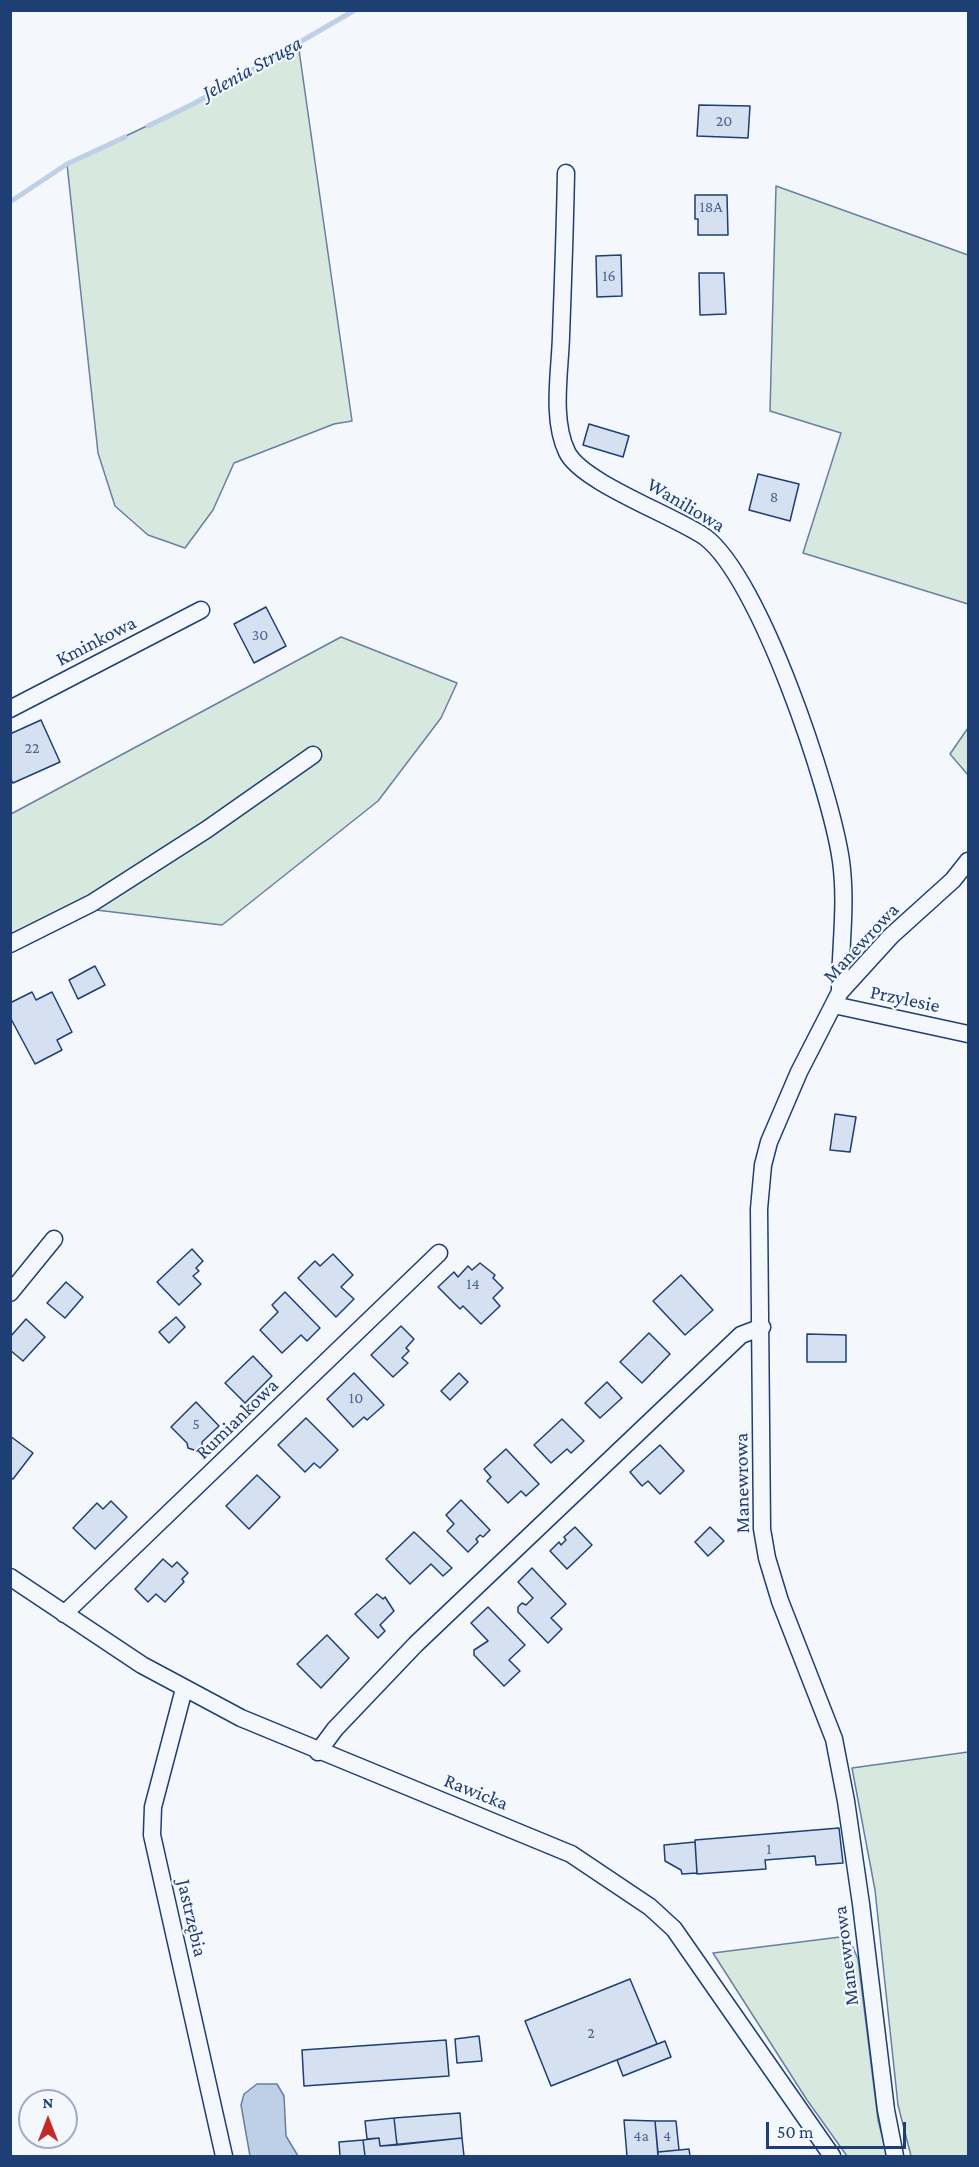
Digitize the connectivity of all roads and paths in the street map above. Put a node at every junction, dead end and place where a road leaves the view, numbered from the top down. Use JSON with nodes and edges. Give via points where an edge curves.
{"nodes":[{"id":1,"x":566,"y":173,"type":"dead end"},
{"id":2,"x":201,"y":610,"type":"dead end"},
{"id":3,"x":10,"y":709,"type":"edge"},
{"id":4,"x":314,"y":755,"type":"dead end"},
{"id":5,"x":969,"y":861,"type":"edge"},
{"id":6,"x":10,"y":944,"type":"edge"},
{"id":7,"x":837,"y":998,"type":"junction"},
{"id":8,"x":969,"y":1034,"type":"edge"},
{"id":9,"x":54,"y":1239,"type":"dead end"},
{"id":10,"x":439,"y":1253,"type":"dead end"},
{"id":11,"x":10,"y":1293,"type":"edge"},
{"id":12,"x":762,"y":1327,"type":"junction"},
{"id":13,"x":10,"y":1577,"type":"edge"},
{"id":14,"x":64,"y":1614,"type":"junction"},
{"id":15,"x":184,"y":1689,"type":"junction"},
{"id":16,"x":318,"y":1752,"type":"junction"},
{"id":17,"x":224,"y":2157,"type":"edge"},
{"id":18,"x":832,"y":2157,"type":"edge"},
{"id":19,"x":895,"y":2157,"type":"edge"}],
"edges":[{"from":1,"to":7,"type":"street","name":"Waniliowa","via":[[559,407],[565,447],[580,470],[707,539],[734,568],[748,596],[811,747],[837,834],[844,891]]},
{"from":2,"to":3,"type":"street","name":"Kminkowa"},
{"from":4,"to":6,"type":"street","via":[[92,903]]},
{"from":5,"to":7,"type":"street","name":"Manewrowa","via":[[891,936]]},
{"from":7,"to":8,"type":"street","name":"Przylesie"},
{"from":7,"to":12,"type":"street","name":"Manewrowa","via":[[799,1072],[763,1165],[759,1209]]},
{"from":9,"to":11,"type":"street"},
{"from":10,"to":14,"type":"street","name":"Rumiankowa"},
{"from":12,"to":16,"type":"street","via":[[741,1335],[458,1603],[367,1695]]},
{"from":12,"to":19,"type":"street","name":"Manewrowa","via":[[761,1514],[765,1546],[780,1601],[834,1739]]},
{"from":13,"to":14,"type":"street","name":"Rawicka"},
{"from":14,"to":15,"type":"street","name":"Rawicka"},
{"from":15,"to":16,"type":"street","name":"Rawicka"},
{"from":15,"to":17,"type":"street","name":"Jastrzębia","via":[[155,1799],[152,1835]]},
{"from":16,"to":18,"type":"street","name":"Rawicka","via":[[571,1854],[650,1907],[674,1929]]}]}
